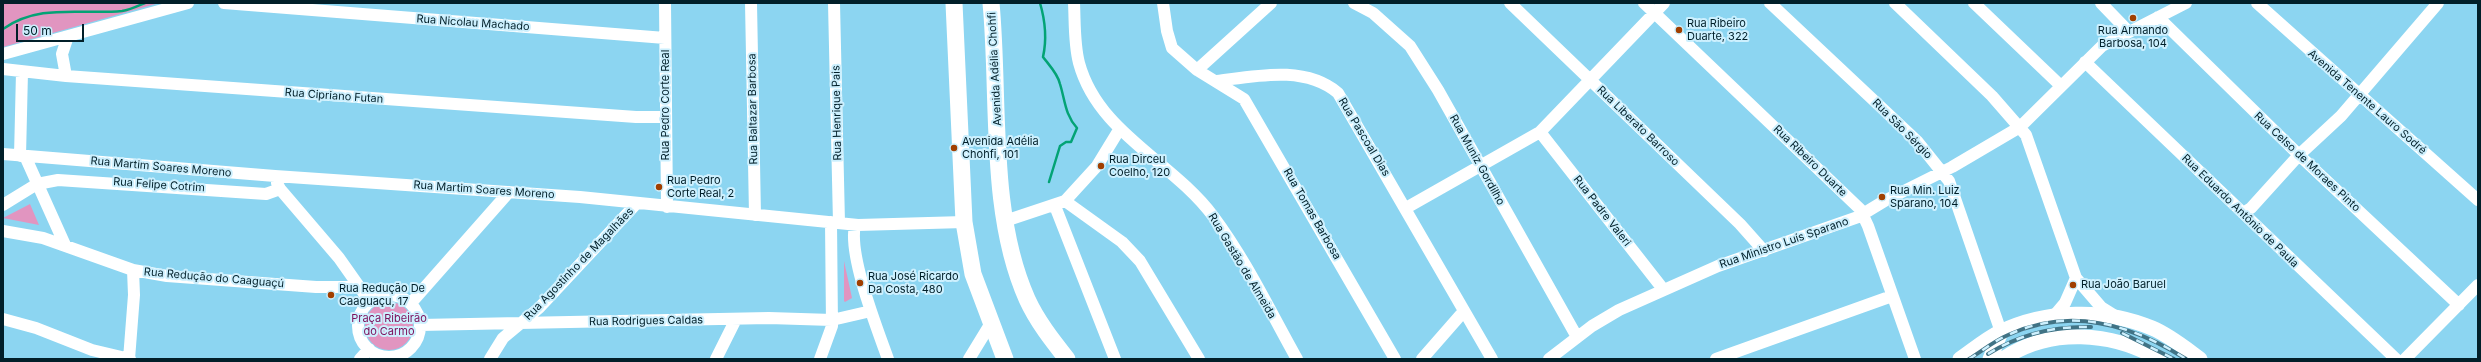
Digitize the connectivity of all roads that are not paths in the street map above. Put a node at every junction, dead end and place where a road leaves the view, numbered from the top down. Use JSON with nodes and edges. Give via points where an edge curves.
{"nodes":[{"id":1,"x":188,"y":3,"type":"edge"},
{"id":2,"x":224,"y":3,"type":"edge"},
{"id":3,"x":665,"y":3,"type":"edge"},
{"id":4,"x":751,"y":3,"type":"edge"},
{"id":5,"x":834,"y":3,"type":"edge"},
{"id":6,"x":954,"y":3,"type":"edge"},
{"id":7,"x":991,"y":3,"type":"edge"},
{"id":8,"x":1074,"y":3,"type":"edge"},
{"id":9,"x":1163,"y":3,"type":"edge"},
{"id":10,"x":1271,"y":3,"type":"edge"},
{"id":11,"x":1354,"y":3,"type":"edge"},
{"id":12,"x":1510,"y":3,"type":"edge"},
{"id":13,"x":1644,"y":3,"type":"edge"},
{"id":14,"x":1664,"y":3,"type":"edge"},
{"id":15,"x":1770,"y":3,"type":"edge"},
{"id":16,"x":1895,"y":3,"type":"edge"},
{"id":17,"x":1974,"y":3,"type":"edge"},
{"id":18,"x":2101,"y":3,"type":"edge"},
{"id":19,"x":2186,"y":3,"type":"edge"},
{"id":20,"x":2257,"y":3,"type":"edge"},
{"id":21,"x":2438,"y":3,"type":"edge"},
{"id":22,"x":280,"y":6,"type":"edge"},
{"id":23,"x":1655,"y":13,"type":"junction"},
{"id":24,"x":2158,"y":17,"type":"junction"},
{"id":25,"x":2128,"y":31,"type":"junction"},
{"id":26,"x":68,"y":36,"type":"junction"},
{"id":27,"x":665,"y":38,"type":"junction"},
{"id":28,"x":3,"y":54,"type":"edge"},
{"id":29,"x":2085,"y":62,"type":"junction"},
{"id":30,"x":3,"y":69,"type":"edge"},
{"id":31,"x":1197,"y":70,"type":"junction"},
{"id":32,"x":22,"y":72,"type":"junction"},
{"id":33,"x":66,"y":76,"type":"junction"},
{"id":34,"x":1590,"y":80,"type":"junction"},
{"id":35,"x":1217,"y":81,"type":"junction"},
{"id":36,"x":2061,"y":86,"type":"junction"},
{"id":37,"x":2359,"y":95,"type":"junction"},
{"id":38,"x":666,"y":117,"type":"junction"},
{"id":39,"x":2020,"y":127,"type":"junction"},
{"id":40,"x":1119,"y":130,"type":"junction"},
{"id":41,"x":1540,"y":132,"type":"junction"},
{"id":42,"x":3,"y":154,"type":"edge"},
{"id":43,"x":2299,"y":155,"type":"junction"},
{"id":44,"x":22,"y":156,"type":"junction"},
{"id":45,"x":1480,"y":167,"type":"junction"},
{"id":46,"x":1943,"y":172,"type":"junction"},
{"id":47,"x":275,"y":176,"type":"junction"},
{"id":48,"x":37,"y":184,"type":"junction"},
{"id":49,"x":280,"y":189,"type":"junction"},
{"id":50,"x":509,"y":192,"type":"junction"},
{"id":51,"x":2478,"y":200,"type":"edge"},
{"id":52,"x":637,"y":203,"type":"junction"},
{"id":53,"x":1060,"y":204,"type":"junction"},
{"id":54,"x":3,"y":205,"type":"edge"},
{"id":55,"x":668,"y":207,"type":"junction"},
{"id":56,"x":1406,"y":208,"type":"junction"},
{"id":57,"x":2243,"y":213,"type":"junction"},
{"id":58,"x":1862,"y":214,"type":"junction"},
{"id":59,"x":755,"y":215,"type":"junction"},
{"id":60,"x":1005,"y":221,"type":"junction"},
{"id":61,"x":964,"y":222,"type":"junction"},
{"id":62,"x":835,"y":223,"type":"junction"},
{"id":63,"x":855,"y":225,"type":"junction"},
{"id":64,"x":3,"y":232,"type":"edge"},
{"id":65,"x":65,"y":246,"type":"junction"},
{"id":66,"x":1764,"y":251,"type":"junction"},
{"id":67,"x":133,"y":270,"type":"junction"},
{"id":68,"x":2076,"y":278,"type":"junction"},
{"id":69,"x":2478,"y":285,"type":"edge"},
{"id":70,"x":358,"y":287,"type":"junction"},
{"id":71,"x":1663,"y":289,"type":"junction"},
{"id":72,"x":1892,"y":296,"type":"junction"},
{"id":73,"x":370,"y":302,"type":"junction"},
{"id":74,"x":411,"y":303,"type":"junction"},
{"id":75,"x":2458,"y":305,"type":"junction"},
{"id":76,"x":872,"y":311,"type":"junction"},
{"id":77,"x":1464,"y":311,"type":"junction"},
{"id":78,"x":2054,"y":316,"type":"junction"},
{"id":79,"x":3,"y":318,"type":"edge"},
{"id":80,"x":736,"y":319,"type":"junction"},
{"id":81,"x":2120,"y":319,"type":"junction"},
{"id":82,"x":832,"y":320,"type":"junction"},
{"id":83,"x":520,"y":324,"type":"junction"},
{"id":84,"x":991,"y":324,"type":"junction"},
{"id":85,"x":420,"y":325,"type":"junction"},
{"id":86,"x":2001,"y":332,"type":"junction"},
{"id":87,"x":1576,"y":337,"type":"junction"},
{"id":88,"x":2020,"y":349,"type":"junction"},
{"id":89,"x":369,"y":350,"type":"junction"},
{"id":90,"x":383,"y":358,"type":"edge"},
{"id":91,"x":130,"y":359,"type":"edge"},
{"id":92,"x":360,"y":359,"type":"edge"},
{"id":93,"x":490,"y":359,"type":"edge"},
{"id":94,"x":716,"y":359,"type":"edge"},
{"id":95,"x":820,"y":359,"type":"edge"},
{"id":96,"x":888,"y":359,"type":"edge"},
{"id":97,"x":969,"y":359,"type":"edge"},
{"id":98,"x":1005,"y":359,"type":"edge"},
{"id":99,"x":1067,"y":359,"type":"edge"},
{"id":100,"x":1115,"y":359,"type":"edge"},
{"id":101,"x":1200,"y":359,"type":"edge"},
{"id":102,"x":1297,"y":359,"type":"edge"},
{"id":103,"x":1395,"y":359,"type":"edge"},
{"id":104,"x":1422,"y":359,"type":"edge"},
{"id":105,"x":1492,"y":359,"type":"edge"},
{"id":106,"x":1549,"y":359,"type":"edge"},
{"id":107,"x":1716,"y":359,"type":"edge"},
{"id":108,"x":1915,"y":359,"type":"edge"},
{"id":109,"x":1960,"y":359,"type":"edge"},
{"id":110,"x":1990,"y":359,"type":"edge"},
{"id":111,"x":2003,"y":359,"type":"edge"},
{"id":112,"x":2159,"y":359,"type":"edge"},
{"id":113,"x":2200,"y":359,"type":"edge"},
{"id":114,"x":2396,"y":359,"type":"edge"},
{"id":115,"x":2405,"y":359,"type":"edge"}],
"edges":[{"from":1,"to":26,"type":"street"},
{"from":2,"to":22,"type":"street","name":"Rua Nicolau Machado"},
{"from":3,"to":27,"type":"street","name":"Rua Pedro Corte Real"},
{"from":4,"to":59,"type":"street","name":"Rua Baltazar Barbosa"},
{"from":5,"to":62,"type":"street","name":"Rua Henrique Pais"},
{"from":6,"to":61,"type":"highway"},
{"from":7,"to":60,"type":"highway","name":"Avenida Adélia Chohfi"},
{"from":8,"to":40,"type":"street","name":"Rua Gastão de Almeida","via":[[1079,64],[1087,86]]},
{"from":9,"to":31,"type":"street","via":[[1166,31],[1172,48]]},
{"from":10,"to":31,"type":"street"},
{"from":11,"to":45,"type":"street","name":"Rua Muniz Gordilho","via":[[1373,12],[1410,46]]},
{"from":12,"to":34,"type":"street","name":"Rua Liberato Barroso"},
{"from":13,"to":23,"type":"street","name":"Rua Ribeiro Duarte"},
{"from":14,"to":23,"type":"street"},
{"from":15,"to":46,"type":"street","name":"Rua São Sérgio","via":[[1917,141]]},
{"from":16,"to":39,"type":"street","via":[[1992,96]]},
{"from":17,"to":36,"type":"street"},
{"from":18,"to":25,"type":"street"},
{"from":19,"to":24,"type":"street","name":"Rua Ministro Luís Sparano"},
{"from":20,"to":37,"type":"street","name":"Avenida Tenente Lauro Sodré"},
{"from":21,"to":37,"type":"street"},
{"from":22,"to":27,"type":"street","name":"Rua Nicolau Machado"},
{"from":23,"to":34,"type":"street"},
{"from":23,"to":58,"type":"street","name":"Rua Ribeiro Duarte","via":[[1860,209]]},
{"from":24,"to":25,"type":"street","name":"Rua Ministro Luís Sparano"},
{"from":24,"to":43,"type":"street","name":"Rua Celso de Moraes Pinto"},
{"from":25,"to":29,"type":"street","name":"Rua Ministro Luís Sparano","via":[[2102,46]]},
{"from":26,"to":28,"type":"street"},
{"from":26,"to":33,"type":"street","via":[[62,54]]},
{"from":27,"to":38,"type":"street","name":"Rua Pedro Corte Real"},
{"from":29,"to":36,"type":"street","name":"Rua Ministro Luís Sparano"},
{"from":29,"to":57,"type":"street","name":"Rua Eduardo Antônio de Paula"},
{"from":30,"to":32,"type":"street","name":"Rua Cipriano Futan"},
{"from":31,"to":35,"type":"street"},
{"from":32,"to":33,"type":"street","name":"Rua Cipriano Futan"},
{"from":32,"to":44,"type":"street"},
{"from":33,"to":38,"type":"street","name":"Rua Cipriano Futan","via":[[636,117]]},
{"from":34,"to":41,"type":"street"},
{"from":34,"to":66,"type":"street","name":"Rua Liberato Barroso","via":[[1740,224]]},
{"from":35,"to":56,"type":"street","name":"Rua Pascoal Dias","via":[[1294,75],[1318,79],[1329,85],[1349,108]]},
{"from":35,"to":103,"type":"street","name":"Rua Tomas Barbosa","via":[[1244,99],[1252,111]]},
{"from":36,"to":39,"type":"street","name":"Rua Ministro Luís Sparano"},
{"from":37,"to":43,"type":"street","via":[[2341,116]]},
{"from":37,"to":51,"type":"street","name":"Avenida Tenente Lauro Sodré"},
{"from":38,"to":55,"type":"street","name":"Rua Pedro Corte Real"},
{"from":39,"to":46,"type":"street","name":"Rua Ministro Luís Sparano"},
{"from":39,"to":68,"type":"street","via":[[2026,135]]},
{"from":40,"to":53,"type":"street","via":[[1097,166]]},
{"from":40,"to":102,"type":"street","name":"Rua Gastão de Almeida","via":[[1182,183],[1213,216]]},
{"from":41,"to":45,"type":"street"},
{"from":41,"to":71,"type":"street","name":"Rua Padre Valeri"},
{"from":42,"to":44,"type":"street","name":"Rua Martim Soares Moreno"},
{"from":43,"to":57,"type":"street","via":[[2251,208]]},
{"from":43,"to":75,"type":"street","name":"Rua Celso de Moraes Pinto"},
{"from":44,"to":47,"type":"street","name":"Rua Martim Soares Moreno"},
{"from":44,"to":48,"type":"street"},
{"from":45,"to":56,"type":"street"},
{"from":45,"to":87,"type":"street","name":"Rua Muniz Gordilho"},
{"from":46,"to":58,"type":"street","name":"Rua Ministro Luís Sparano"},
{"from":46,"to":86,"type":"street","name":"Rua São Sérgio","via":[[1949,181]]},
{"from":47,"to":49,"type":"street"},
{"from":47,"to":50,"type":"street","name":"Rua Martim Soares Moreno"},
{"from":48,"to":49,"type":"street","name":"Rua Felipe Cotrim","via":[[52,180],[82,180],[266,194]]},
{"from":48,"to":54,"type":"street"},
{"from":48,"to":65,"type":"street"},
{"from":49,"to":70,"type":"street","via":[[339,258]]},
{"from":50,"to":52,"type":"street","name":"Rua Martim Soares Moreno","via":[[580,196]]},
{"from":50,"to":74,"type":"street"},
{"from":52,"to":55,"type":"street","name":"Rua Martim Soares Moreno"},
{"from":52,"to":83,"type":"street","name":"Rua Agostinho de Magalhães","via":[[539,308]]},
{"from":53,"to":60,"type":"street"},
{"from":53,"to":100,"type":"street"},
{"from":53,"to":101,"type":"street","via":[[1122,242],[1147,269]]},
{"from":55,"to":59,"type":"street","name":"Rua Martim Soares Moreno"},
{"from":56,"to":77,"type":"street","name":"Rua Pascoal Dias"},
{"from":57,"to":114,"type":"street","name":"Rua Eduardo Antônio de Paula"},
{"from":58,"to":66,"type":"street","name":"Rua Ministro Luís Sparano"},
{"from":58,"to":72,"type":"street","name":"Rua Ribeiro Duarte"},
{"from":59,"to":62,"type":"street","name":"Rua Martim Soares Moreno"},
{"from":60,"to":99,"type":"highway","name":"Avenida Adélia Chohfi","via":[[1011,256],[1027,300]]},
{"from":61,"to":63,"type":"street","name":"Rua Martim Soares Moreno"},
{"from":61,"to":84,"type":"highway","via":[[973,274]]},
{"from":62,"to":63,"type":"street","name":"Rua Martim Soares Moreno"},
{"from":62,"to":82,"type":"street","name":"Rua Henrique Pais"},
{"from":63,"to":76,"type":"street","via":[[853,234],[856,256]]},
{"from":64,"to":65,"type":"street","name":"Rua Redução do Caaguaçú","via":[[43,238]]},
{"from":65,"to":67,"type":"street","name":"Rua Redução do Caaguaçú"},
{"from":66,"to":71,"type":"street","name":"Rua Ministro Luís Sparano","via":[[1718,266]]},
{"from":67,"to":70,"type":"street","name":"Rua Redução do Caaguaçú","via":[[316,287]]},
{"from":67,"to":91,"type":"street"},
{"from":68,"to":78,"type":"street","via":[[2065,303]]},
{"from":68,"to":81,"type":"street","via":[[2101,306]]},
{"from":69,"to":75,"type":"street"},
{"from":70,"to":73,"type":"street"},
{"from":71,"to":87,"type":"street","name":"Rua Ministro Luís Sparano","via":[[1619,310]]},
{"from":72,"to":107,"type":"street"},
{"from":72,"to":108,"type":"street","name":"Rua Ribeiro Duarte"},
{"from":73,"to":74,"type":"street","via":[[380,296],[391,295],[402,297]]},
{"from":73,"to":89,"type":"street","via":[[363,308],[358,325],[361,338]]},
{"from":74,"to":85,"type":"street","via":[[418,313]]},
{"from":75,"to":115,"type":"street"},
{"from":76,"to":82,"type":"street","name":"Rua Rodrigues Caldas"},
{"from":76,"to":96,"type":"street"},
{"from":77,"to":104,"type":"street"},
{"from":77,"to":105,"type":"street","name":"Rua Pascoal Dias"},
{"from":78,"to":81,"type":"main road","via":[[2100,315]]},
{"from":78,"to":86,"type":"main road"},
{"from":79,"to":91,"type":"street","via":[[92,350]]},
{"from":80,"to":82,"type":"street","name":"Rua Rodrigues Caldas"},
{"from":80,"to":83,"type":"street","name":"Rua Rodrigues Caldas"},
{"from":80,"to":94,"type":"street"},
{"from":81,"to":113,"type":"main road","via":[[2151,328],[2171,338]]},
{"from":82,"to":95,"type":"street","name":"Rua Henrique Pais"},
{"from":83,"to":85,"type":"street","name":"Rua Rodrigues Caldas"},
{"from":83,"to":93,"type":"street","name":"Rua Agostinho de Magalhães","via":[[503,338]]},
{"from":84,"to":97,"type":"street"},
{"from":84,"to":98,"type":"highway"},
{"from":85,"to":90,"type":"street","via":[[417,340],[406,352]]},
{"from":86,"to":88,"type":"main road","via":[[2008,342]]},
{"from":86,"to":109,"type":"main road"},
{"from":86,"to":110,"type":"main road"},
{"from":87,"to":106,"type":"street","name":"Rua Ministro Luís Sparano"},
{"from":88,"to":111,"type":"main road"},
{"from":88,"to":112,"type":"main road","via":[[2032,343],[2081,336],[2127,344]]},
{"from":89,"to":90,"type":"street"},
{"from":89,"to":92,"type":"street"}]}
